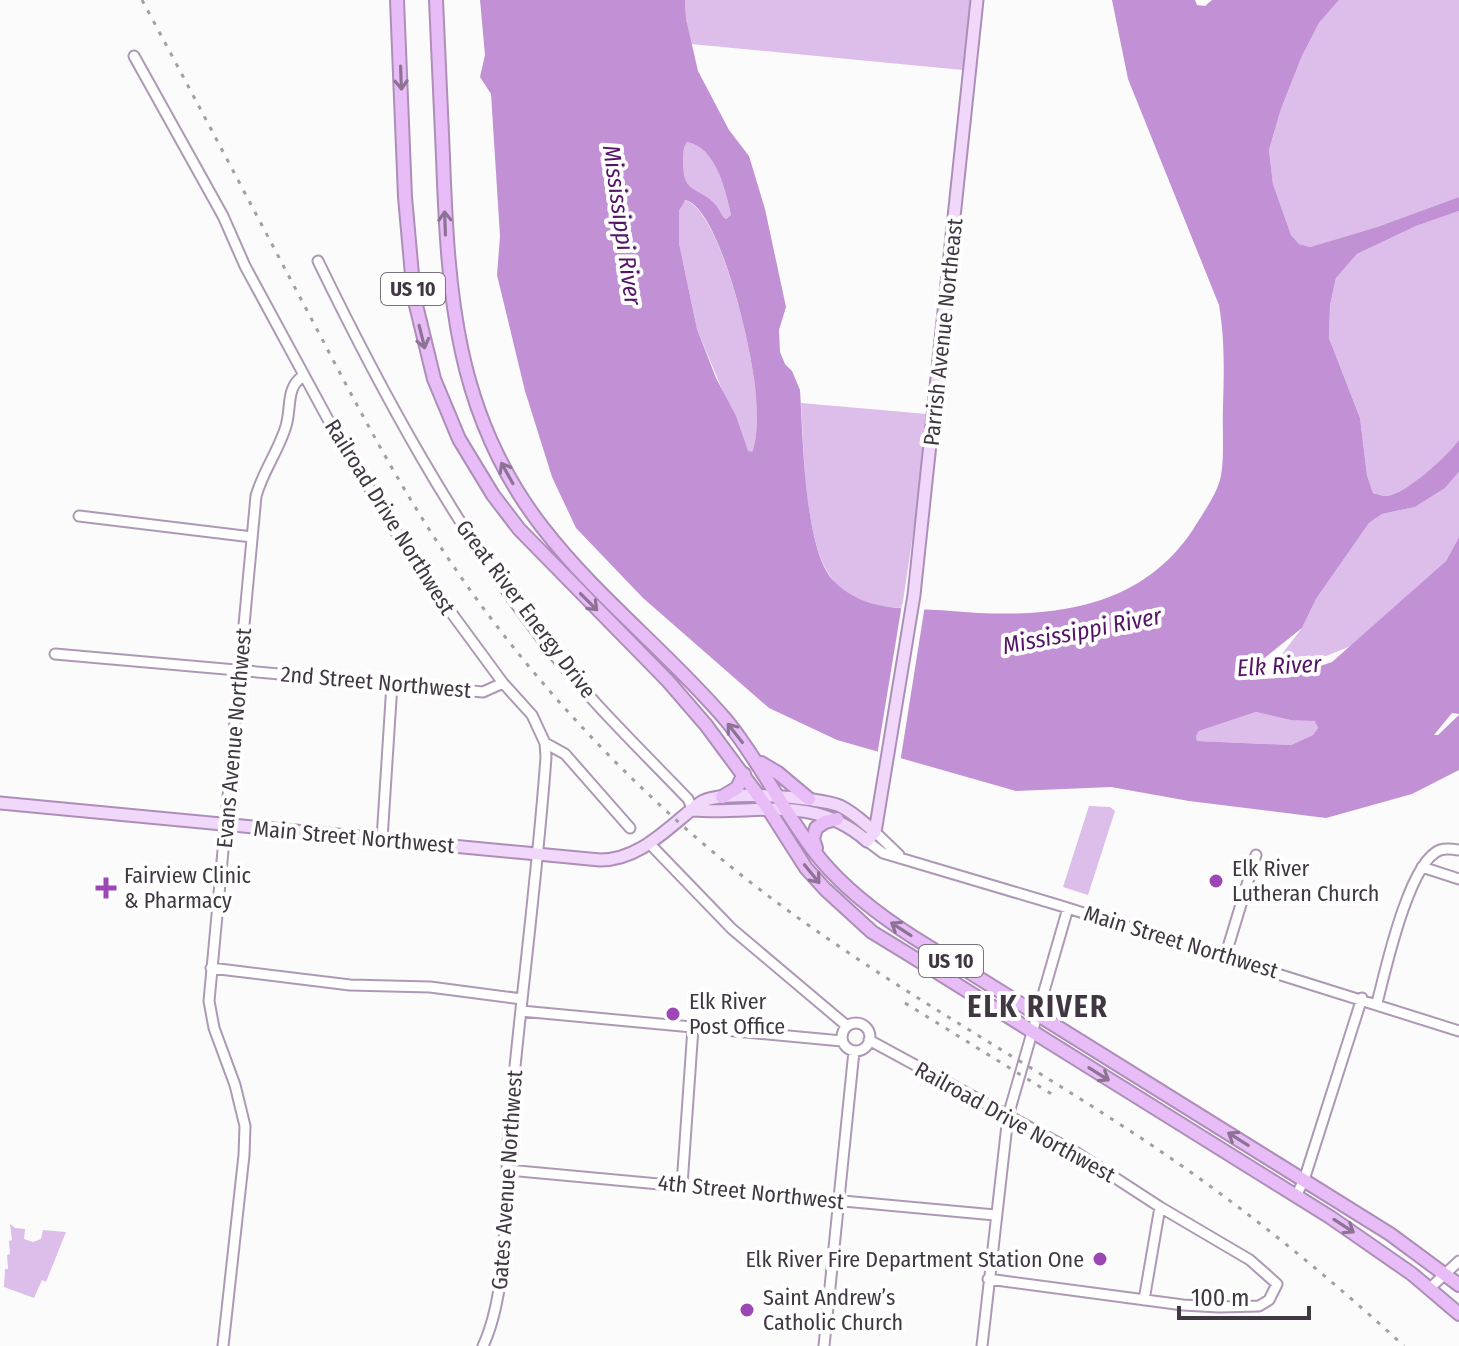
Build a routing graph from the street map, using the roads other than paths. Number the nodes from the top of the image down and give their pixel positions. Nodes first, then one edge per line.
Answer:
1 (397, 0) edge
2 (436, 0) edge
3 (977, 0) edge
4 (134, 56) dead end
5 (318, 261) dead end
6 (304, 375) junction
7 (79, 516) dead end
8 (252, 537) junction
9 (55, 654) dead end
10 (241, 669) junction
11 (503, 683) junction
12 (392, 684) junction
13 (545, 743) junction
14 (757, 760) junction
15 (744, 774) junction
16 (722, 797) junction
17 (759, 797) junction
18 (780, 797) junction
19 (809, 799) junction
20 (0, 803) edge
21 (879, 807) junction
22 (693, 810) junction
23 (769, 810) junction
24 (787, 810) junction
25 (854, 815) junction
26 (837, 819) junction
27 (227, 825) junction
28 (630, 828) dead end
29 (871, 836) junction
30 (382, 839) junction
31 (649, 843) junction
32 (1459, 850) edge
33 (538, 855) junction
34 (1256, 855) dead end
35 (820, 859) junction
36 (1422, 867) junction
37 (1459, 879) edge
38 (1068, 908) junction
39 (1225, 957) junction
40 (211, 968) junction
41 (1362, 998) junction
42 (522, 999) junction
43 (1377, 1003) junction
44 (521, 1011) junction
45 (1038, 1015) junction
46 (847, 1026) junction
47 (693, 1028) junction
48 (1459, 1031) edge
49 (1033, 1033) junction
50 (869, 1040) junction
51 (842, 1041) junction
52 (854, 1051) junction
53 (1008, 1116) junction
54 (507, 1170) junction
55 (1304, 1180) junction
56 (682, 1185) junction
57 (1296, 1196) junction
58 (838, 1201) junction
59 (1160, 1207) junction
60 (995, 1215) junction
61 (1459, 1261) edge
62 (1445, 1274) junction
63 (988, 1279) junction
64 (1459, 1285) edge
65 (1430, 1288) junction
66 (1144, 1300) junction
67 (1459, 1314) edge
68 (223, 1346) edge
69 (483, 1346) edge
70 (824, 1346) edge
71 (982, 1346) edge

1 -> 15 highway, US 10
14 -> 2 highway, US 10
3 - 21 main road, Parrish Avenue Northeast
4 - 6 street, Railroad Drive Northwest
5 - 22 street, Great River Energy Drive
6 - 8 street, Evans Avenue Northwest
6 - 11 street, Railroad Drive Northwest
7 - 8 street
8 - 10 street, Evans Avenue Northwest
9 - 10 street, 2nd Street Northwest
10 - 12 street, 2nd Street Northwest
10 - 27 street, Evans Avenue Northwest
11 - 12 street, 2nd Street Northwest
11 - 13 street, Railroad Drive Northwest
12 - 30 street
13 - 28 street, Railroad Drive Northwest
13 - 33 street
14 - 18 highway, US 10
14 - 19 highway
15 - 16 highway
15 - 17 highway, US 10
16 - 17 main road, Main Street Northwest
16 - 22 main road, Main Street Northwest
17 - 18 main road, Main Street Northwest
17 - 23 highway, US 10
18 - 19 main road, Main Street Northwest
18 - 24 highway, US 10
19 - 25 main road, Main Street Northwest
20 - 27 main road, Main Street Northwest
21 - 25 main road
21 - 29 main road, Parrish Avenue Northeast
22 - 23 main road, Main Street Northwest
22 - 31 main road, Main Street Northwest
23 - 24 main road, Main Street Northwest
23 -> 49 highway, US 10
24 - 26 main road, Main Street Northwest
24 - 35 highway, US 10
25 - 29 main road, Main Street Northwest
26 - 29 main road, Main Street Northwest
26 - 35 highway
27 - 30 main road, Main Street Northwest
27 - 40 street, Evans Avenue Northwest
29 - 38 street, Main Street Northwest
30 - 33 main road, Main Street Northwest
31 - 33 main road, Main Street Northwest
31 - 46 street
32 - 36 street
33 - 42 street
34 - 39 street
45 -> 35 highway, US 10
36 - 37 street
36 - 43 street
38 - 39 street, Main Street Northwest
38 - 45 street
39 - 41 street, Main Street Northwest
40 - 42 street
40 - 68 street, Evans Avenue Northwest
41 - 43 street, Main Street Northwest
41 - 55 street
42 - 44 street, Gates Avenue Northwest
43 - 48 street, Main Street Northwest
44 - 47 street
44 - 54 street, Gates Avenue Northwest
45 - 49 street
55 -> 45 highway, US 10
46 - 50 street
46 - 51 street
47 - 51 street
47 - 56 street
49 - 53 street
49 -> 57 highway, US 10
50 - 52 street
50 - 53 street, Railroad Drive Northwest
51 - 52 street
52 - 58 street
53 - 59 street, Railroad Drive Northwest
53 - 60 street
54 - 56 street, 4th Street Northwest
54 - 69 street, Gates Avenue Northwest
55 - 57 street
55 - 62 highway, US 10
56 - 58 street, 4th Street Northwest
57 -> 65 highway, US 10
58 - 60 street, 4th Street Northwest
58 - 70 street
59 - 66 street
59 - 66 street, Railroad Drive Northwest
60 - 63 street
61 - 62 street
62 - 64 highway, US 10
62 - 65 street
63 - 66 street
63 - 71 street
65 - 67 highway, US 10

